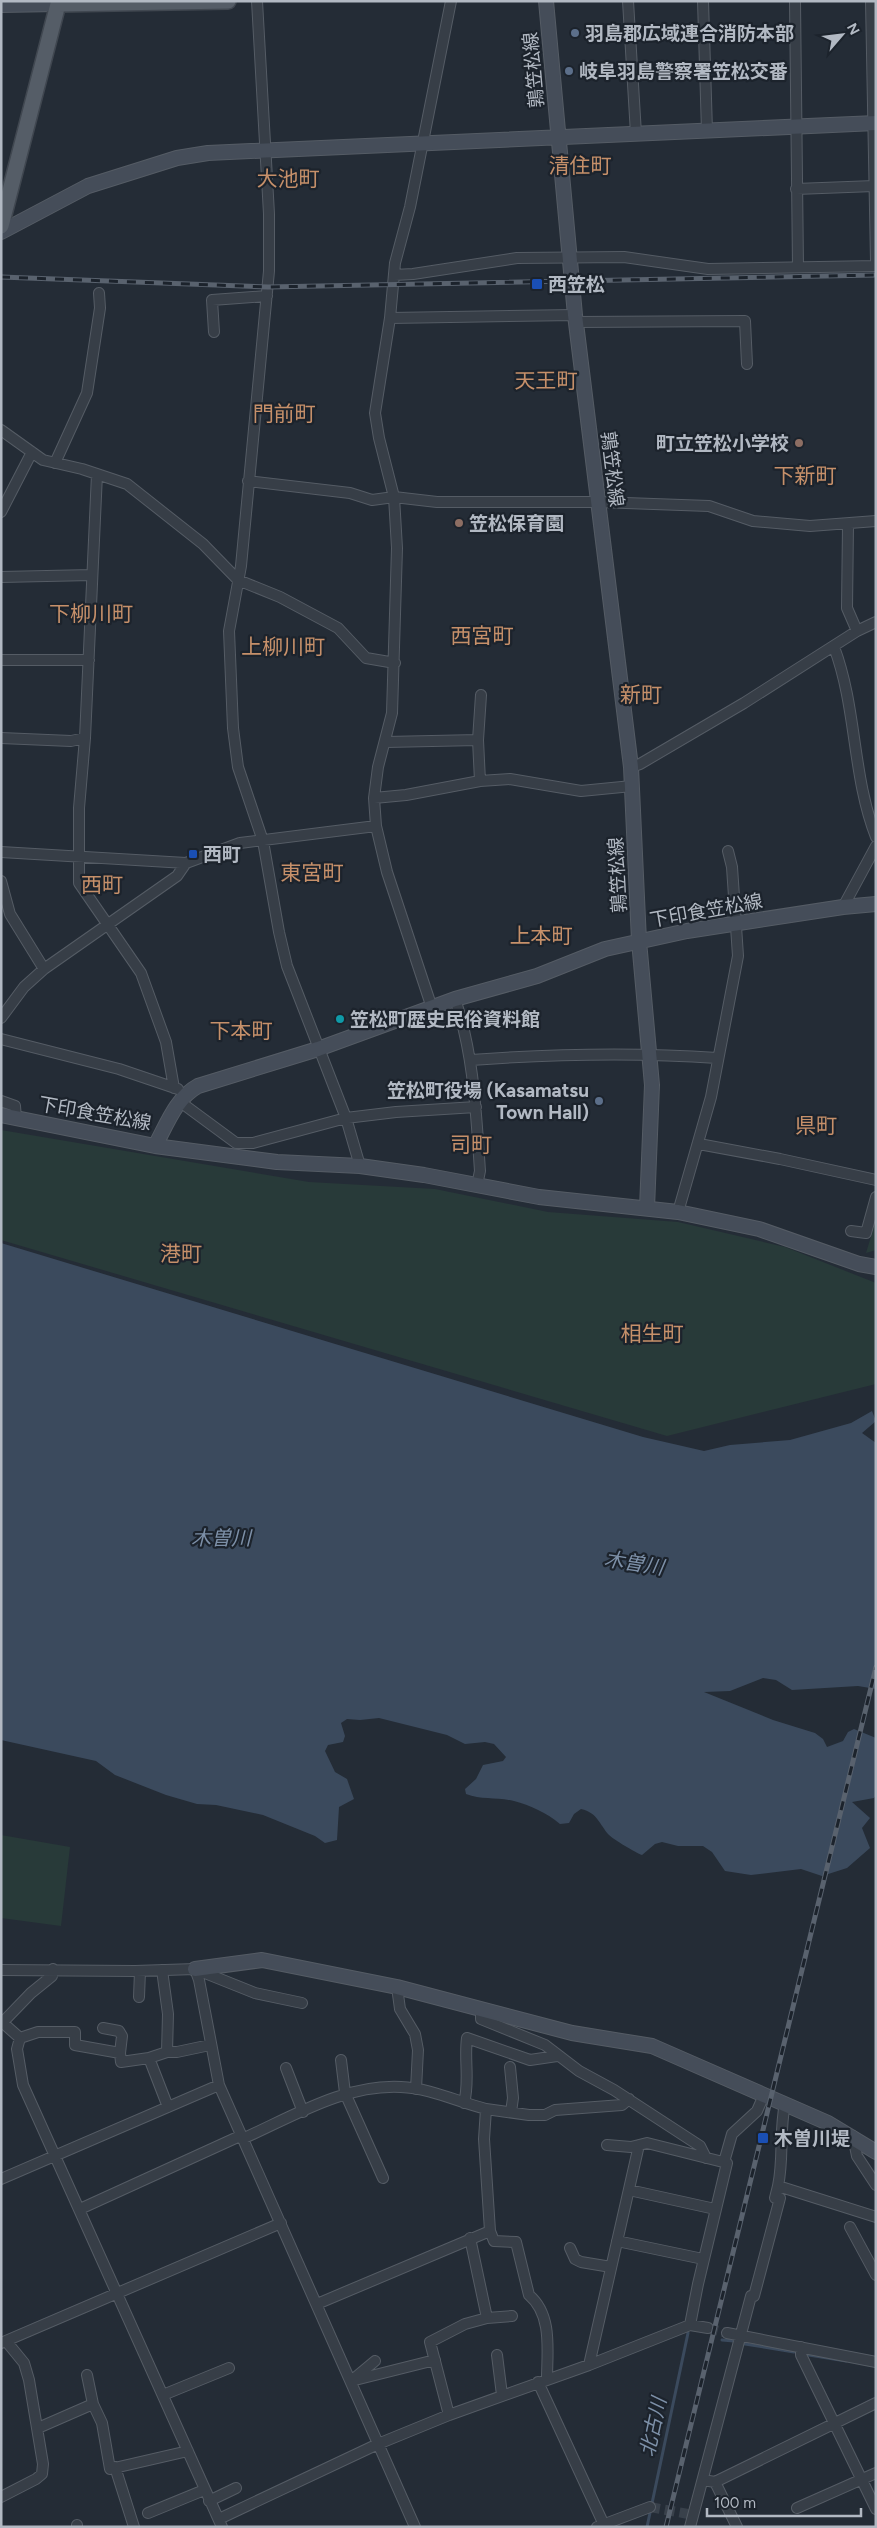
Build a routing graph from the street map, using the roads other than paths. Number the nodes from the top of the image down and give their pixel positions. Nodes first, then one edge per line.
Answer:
1 (228, 1) edge
2 (257, 1) edge
3 (451, 1) edge
4 (546, 1) edge
5 (628, 1) edge
6 (703, 1) edge
7 (795, 1) edge
8 (870, 1) edge
9 (58, 3) edge
10 (1, 5) edge
11 (874, 123) edge
12 (795, 127) junction
13 (707, 131) junction
14 (636, 134) junction
15 (558, 139) junction
16 (422, 145) junction
17 (265, 151) junction
18 (874, 186) junction
19 (796, 189) junction
20 (5, 197) edge
21 (1, 226) edge
22 (1, 232) edge
23 (570, 257) junction
24 (876, 262) edge
25 (876, 266) edge
26 (798, 267) junction
27 (394, 275) junction
28 (99, 293) dead end
29 (267, 296) junction
30 (390, 318) junction
31 (575, 319) junction
32 (214, 332) dead end
33 (747, 364) dead end
34 (1, 430) edge
35 (32, 452) junction
36 (55, 464) junction
37 (97, 474) junction
38 (248, 481) junction
39 (394, 497) junction
40 (598, 502) junction
41 (1, 512) edge
42 (876, 521) edge
43 (848, 525) junction
44 (92, 574) junction
45 (1, 577) edge
46 (238, 580) junction
47 (876, 622) edge
48 (857, 631) junction
49 (834, 647) junction
50 (1, 660) edge
51 (89, 660) junction
52 (395, 662) junction
53 (481, 695) dead end
54 (1, 738) edge
55 (85, 738) junction
56 (478, 740) junction
57 (386, 742) junction
58 (631, 767) junction
59 (480, 781) junction
60 (632, 786) junction
61 (374, 798) junction
62 (376, 826) junction
63 (876, 837) edge
64 (263, 841) junction
65 (876, 846) edge
66 (728, 851) dead end
67 (1, 852) edge
68 (77, 857) junction
69 (186, 863) junction
70 (1, 881) edge
71 (876, 904) edge
72 (843, 907) junction
73 (108, 923) junction
74 (736, 924) junction
75 (639, 941) junction
76 (44, 969) junction
77 (455, 999) junction
78 (432, 1008) junction
79 (1, 1018) edge
80 (1, 1039) edge
81 (318, 1049) junction
82 (651, 1056) junction
83 (717, 1058) junction
84 (470, 1060) junction
85 (180, 1094) junction
86 (1, 1101) edge
87 (476, 1107) junction
88 (1, 1115) edge
89 (16, 1118) junction
90 (346, 1118) junction
91 (699, 1144) junction
92 (155, 1146) junction
93 (360, 1166) junction
94 (876, 1180) edge
95 (477, 1184) junction
96 (876, 1197) edge
97 (647, 1208) junction
98 (678, 1212) junction
99 (850, 1232) dead end
100 (876, 1267) edge
101 (53, 1969) junction
102 (195, 1969) junction
103 (1, 1970) edge
104 (162, 1970) junction
105 (140, 1971) junction
106 (398, 1987) junction
107 (139, 1996) dead end
108 (302, 2003) dead end
109 (481, 2010) junction
110 (2, 2024) edge
111 (104, 2028) dead end
112 (20, 2038) junction
113 (210, 2046) junction
114 (120, 2052) junction
115 (167, 2052) junction
116 (557, 2056) junction
117 (149, 2058) junction
118 (341, 2060) dead end
119 (510, 2067) dead end
120 (286, 2068) dead end
121 (219, 2084) junction
122 (416, 2089) junction
123 (345, 2092) junction
124 (764, 2095) junction
125 (628, 2099) junction
126 (464, 2103) junction
127 (785, 2104) junction
128 (168, 2107) junction
129 (486, 2109) junction
130 (303, 2112) junction
131 (511, 2112) junction
132 (853, 2136) junction
133 (241, 2137) junction
134 (607, 2145) dead end
135 (639, 2145) junction
136 (876, 2152) edge
137 (55, 2156) junction
138 (706, 2158) junction
139 (724, 2162) junction
140 (383, 2178) dead end
141 (1, 2179) edge
142 (876, 2185) edge
143 (778, 2186) junction
144 (628, 2190) junction
145 (80, 2208) junction
146 (715, 2209) junction
147 (876, 2217) edge
148 (281, 2223) junction
149 (850, 2227) dead end
150 (490, 2230) junction
151 (470, 2238) junction
152 (617, 2241) junction
153 (570, 2248) dead end
154 (703, 2260) junction
155 (611, 2267) junction
156 (876, 2275) edge
157 (118, 2293) junction
158 (317, 2304) junction
159 (512, 2316) dead end
160 (487, 2318) junction
161 (690, 2325) junction
162 (708, 2328) tunnel mouth
163 (727, 2332) tunnel mouth
164 (741, 2335) junction
165 (4, 2342) edge
166 (801, 2347) junction
167 (497, 2355) dead end
168 (435, 2360) junction
169 (375, 2361) dead end
170 (875, 2362) edge
171 (589, 2365) junction
172 (229, 2368) dead end
173 (87, 2375) dead end
174 (351, 2381) junction
175 (542, 2381) junction
176 (162, 2395) junction
177 (502, 2396) junction
178 (876, 2403) edge
179 (93, 2404) junction
180 (449, 2415) junction
181 (834, 2423) junction
182 (38, 2428) junction
183 (378, 2444) junction
184 (188, 2451) junction
185 (115, 2467) junction
186 (876, 2473) edge
187 (862, 2479) junction
188 (703, 2480) junction
189 (715, 2482) junction
190 (236, 2488) dead end
191 (204, 2490) junction
192 (1, 2497) edge
193 (209, 2500) junction
194 (650, 2507) tunnel mouth
195 (797, 2508) dead end
196 (876, 2509) edge
197 (148, 2513) dead end
198 (220, 2523) edge
199 (602, 2526) edge
200 (134, 2527) edge
201 (415, 2527) edge
202 (690, 2527) edge
203 (737, 2527) edge

1 - 9 main road
2 - 17 street
3 - 16 street
4 - 15 street, 鶉笠松線
5 - 14 street
6 - 13 street
7 - 12 street
8 - 11 street
9 - 10 street
9 - 20 main road
11 - 12 street
11 - 18 street
12 - 13 street
12 - 19 street
13 - 14 street
14 - 15 street
15 - 16 street
15 - 23 street, 鶉笠松線
16 - 17 street
16 - 27 street
17 - 22 street
17 - 29 street
18 - 19 street
18 - 24 street
19 - 26 street
20 - 21 main road
23 - 26 street
23 - 27 street
23 - 31 street, 鶉笠松線
25 - 26 street
27 - 30 street
28 - 36 street
29 - 32 street
29 - 38 street
30 - 31 street
30 - 39 street
31 - 33 street
31 - 40 street, 鶉笠松線
34 - 35 street
35 - 36 street
35 - 41 street
36 - 37 street
37 - 44 street
37 - 46 street
38 - 39 street
38 - 46 street
39 - 40 street
39 - 52 street
40 - 43 street
40 - 58 street, 鶉笠松線
42 - 43 street
43 - 48 street
44 - 45 street
44 - 51 street
46 - 52 street
46 - 64 street
47 - 48 street
48 - 49 street
49 - 58 street
49 - 63 street
50 - 51 street
51 - 55 street
52 - 57 street
53 - 56 street
54 - 55 street
55 - 68 street
56 - 57 street
56 - 59 street
57 - 61 street
58 - 60 street, 鶉笠松線
59 - 60 street
59 - 61 street
60 - 75 street, 鶉笠松線
61 - 62 street
62 - 64 street
62 - 78 street
64 - 69 street
64 - 81 street
65 - 72 street
66 - 74 street
67 - 68 street
68 - 69 street
68 - 73 street
69 - 73 street
70 - 76 street
71 - 72 street, 下印食笠松線
72 - 74 street, 下印食笠松線
73 - 76 street
73 - 85 street
74 - 75 street, 下印食笠松線
74 - 83 street
75 - 77 street, 下印食笠松線
75 - 82 street, 鶉笠松線
76 - 79 street
77 - 78 street, 下印食笠松線
77 - 84 street
78 - 81 street, 下印食笠松線
80 - 85 street
81 - 85 street, 下印食笠松線
81 - 90 street
82 - 83 street
82 - 84 street
82 - 97 street, 鶉笠松線
83 - 91 street
84 - 87 street
85 - 90 street
85 - 92 street, 下印食笠松線
86 - 89 street
87 - 90 street
87 - 95 street
88 - 89 street, 下印食笠松線
89 - 92 street, 下印食笠松線
90 - 93 street
91 - 94 street
91 - 98 street
92 - 93 street
93 - 95 street
95 - 97 street
96 - 99 street
97 - 98 street
98 - 100 street
101 - 103 street
101 - 105 street
101 - 110 street
102 - 104 street
102 - 106 street
102 - 108 street
102 - 113 street
104 - 105 street
104 - 115 street
105 - 107 street
106 - 109 street
106 - 122 street
109 - 116 street
109 - 124 street
110 - 112 street
111 - 114 street
112 - 114 street
112 - 137 street
113 - 115 street
113 - 121 street
114 - 117 street
115 - 117 street
116 - 125 street
116 - 126 street
117 - 128 street
118 - 123 street
119 - 131 street
120 - 130 street
121 - 128 street
121 - 133 street
122 - 123 street
122 - 126 street
123 - 130 street
123 - 140 street
124 - 127 street
124 - 139 street
125 - 131 street
125 - 138 street
126 - 129 street
127 - 132 street
127 - 143 street
128 - 137 street
129 - 131 street
129 - 150 street
130 - 133 street
132 - 136 street
132 - 142 street
133 - 145 street
133 - 148 street
134 - 135 street
135 - 138 street
135 - 144 street
137 - 141 street
137 - 145 street
138 - 139 street
139 - 146 street
143 - 147 street
143 - 164 street
144 - 146 street
144 - 152 street
145 - 157 street
146 - 154 street
148 - 157 street
148 - 158 street
149 - 156 street
150 - 151 street
150 - 175 street
151 - 158 street
151 - 160 street
152 - 154 street
152 - 155 street
153 - 155 street
154 - 161 street
155 - 171 street
157 - 165 street
157 - 176 street
158 - 174 street
159 - 160 street
160 - 168 street
161 - 162 street
161 - 171 street
163 - 164 street
164 - 166 street
164 - 188 street
165 - 182 street
166 - 170 street
166 - 181 street
167 - 177 street
168 - 174 street
168 - 180 street
169 - 174 street
171 - 175 street
172 - 176 street
173 - 179 street
174 - 183 street
175 - 177 street
175 - 199 street
176 - 184 street
177 - 180 street
178 - 181 street
179 - 182 street
179 - 185 street
180 - 183 street
181 - 187 street
181 - 189 street
182 - 192 street
183 - 198 street
183 - 201 street
184 - 185 street
184 - 191 street
185 - 200 street
186 - 187 street
187 - 195 street
187 - 196 street
188 - 189 street
188 - 202 street
189 - 203 street
190 - 193 street
191 - 193 street
191 - 197 street
193 - 198 street
194 - 199 street

